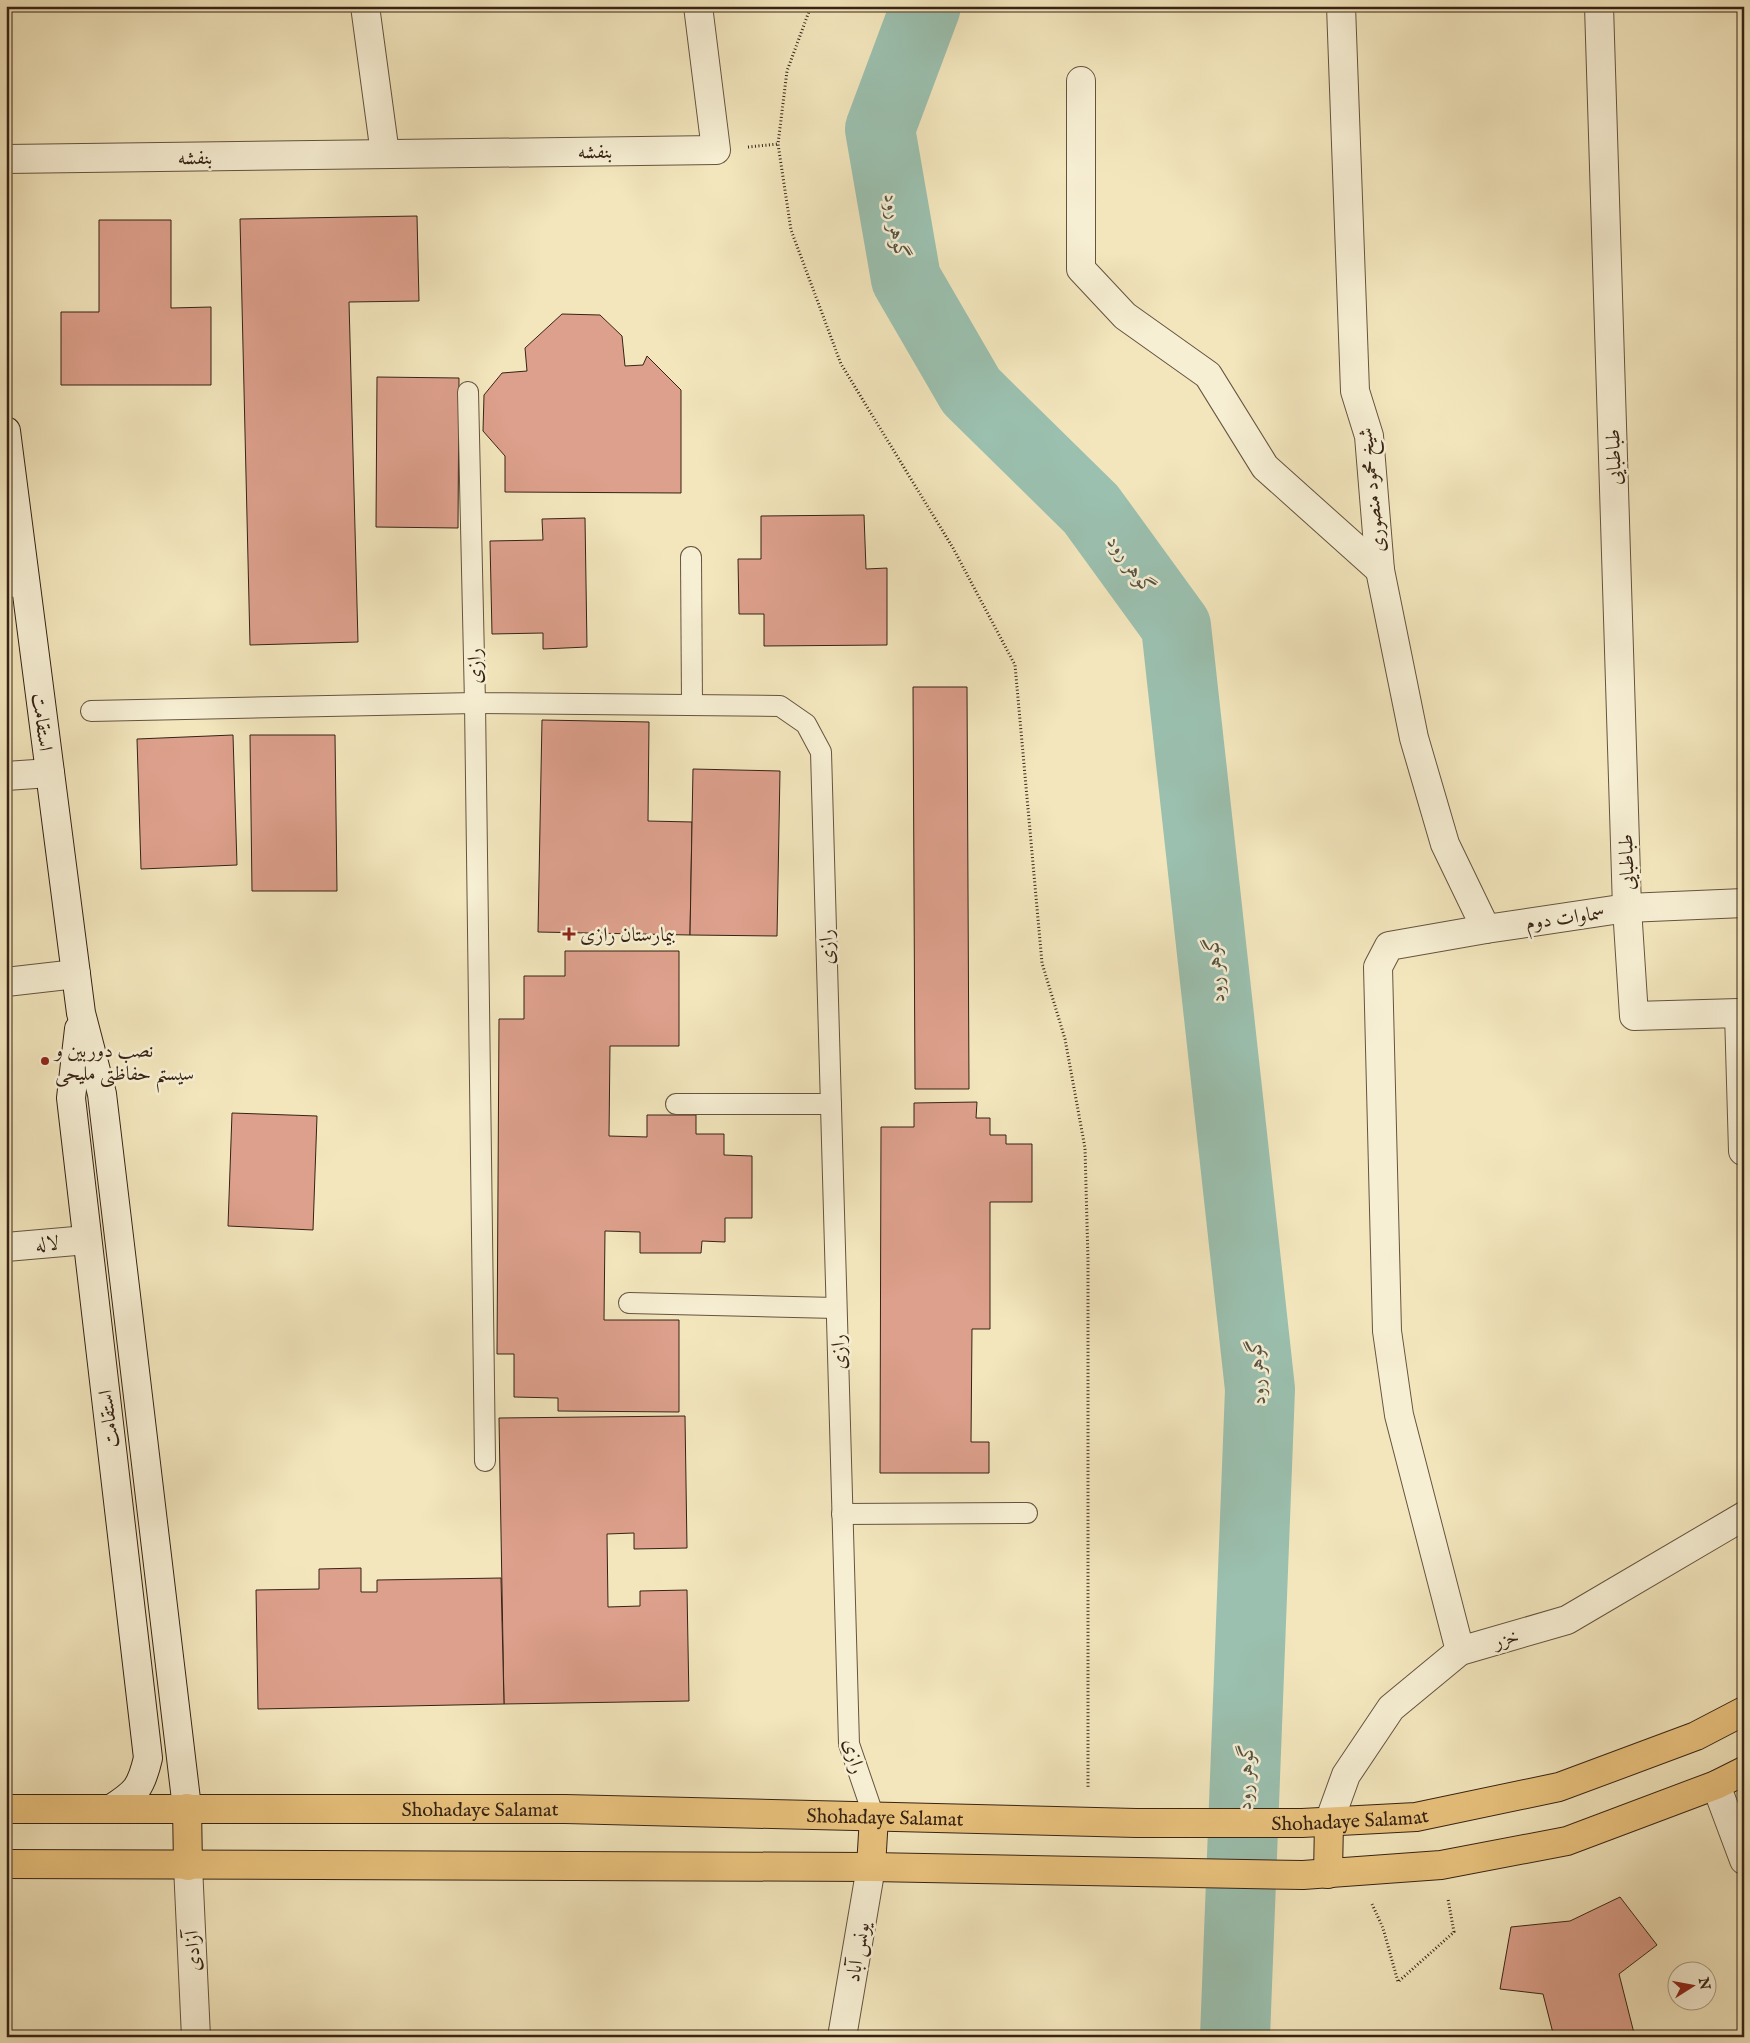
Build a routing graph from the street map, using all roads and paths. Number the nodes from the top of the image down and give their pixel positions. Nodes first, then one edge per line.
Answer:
1 (365, 6) edge
2 (698, 6) edge
3 (811, 6) edge
4 (1341, 6) edge
5 (1599, 6) edge
6 (1081, 81) dead end
7 (385, 154) junction
8 (6, 160) edge
9 (468, 392) dead end
10 (6, 431) edge
11 (691, 556) dead end
12 (1380, 570) junction
13 (16, 583) edge
14 (475, 703) junction
15 (692, 705) junction
16 (91, 711) dead end
17 (50, 773) junction
18 (6, 776) edge
19 (1744, 903) edge
20 (1627, 908) junction
21 (1486, 928) junction
22 (76, 974) junction
23 (6, 982) edge
24 (81, 1013) junction
25 (676, 1104) dead end
26 (831, 1104) junction
27 (1743, 1151) edge
28 (87, 1240) junction
29 (6, 1247) edge
30 (629, 1303) dead end
31 (836, 1308) junction
32 (485, 1460) dead end
33 (1027, 1513) dead end
34 (842, 1514) junction
35 (1744, 1516) edge
36 (1460, 1651) junction
37 (1744, 1711) edge
38 (1744, 1771) edge
39 (1716, 1785) junction
40 (186, 1808) junction
41 (6, 1809) edge
42 (111, 1809) junction
43 (874, 1817) junction
44 (1088, 1821) junction
45 (1329, 1822) junction
46 (1744, 1860) edge
47 (6, 1864) edge
48 (1441, 1864) junction
49 (188, 1866) junction
50 (871, 1867) junction
51 (1358, 1871) junction
52 (1316, 1874) junction
53 (196, 2037) edge
54 (842, 2037) edge

1 - 7 street
2 - 7 street, بنفشه
3 - 44 path
4 - 12 street, شیخ محمود منصوری
5 - 20 street, طباطبایی
6 - 12 street
7 - 8 street, بنفشه
9 - 14 lane, رازی
10 - 13 street, استقامت
11 - 15 lane
12 - 21 street, شیخ محمود منصوری
13 - 17 street, استقامت
14 - 15 lane, رازی
14 - 16 lane
14 - 32 lane
15 - 26 lane, رازی
17 - 18 street
17 - 22 street, استقامت
19 - 20 street, سماوات دوم
20 - 21 street, سماوات دوم
20 - 27 street, طباطبایی
21 - 36 street, سماوات دوم
22 - 23 street
22 - 24 street, استقامت
24 - 28 street, استقامت
24 - 40 street, استقامت
25 - 26 lane
26 - 31 lane, رازی
28 - 29 street, لاله
28 - 42 street, استقامت
30 - 31 lane
31 - 34 lane, رازی
33 - 34 lane
34 - 43 lane, رازی
35 - 36 street, خزر
36 - 45 street, خزر
37 - 45 main road, Shohadaye Salamat
38 - 39 main road
39 - 46 street
39 - 48 main road
40 - 42 main road, Shohadaye Salamat
40 - 43 main road, Shohadaye Salamat
40 - 49 main road
41 - 42 main road, Shohadaye Salamat
43 - 44 main road, Shohadaye Salamat
43 - 50 main road
44 - 45 main road, Shohadaye Salamat
45 - 52 main road
47 - 49 main road
48 - 51 main road
48 - 51 path
49 - 50 main road
49 - 53 street, آزادی
50 - 52 main road
50 - 54 street, یونس آباد
51 - 52 main road

